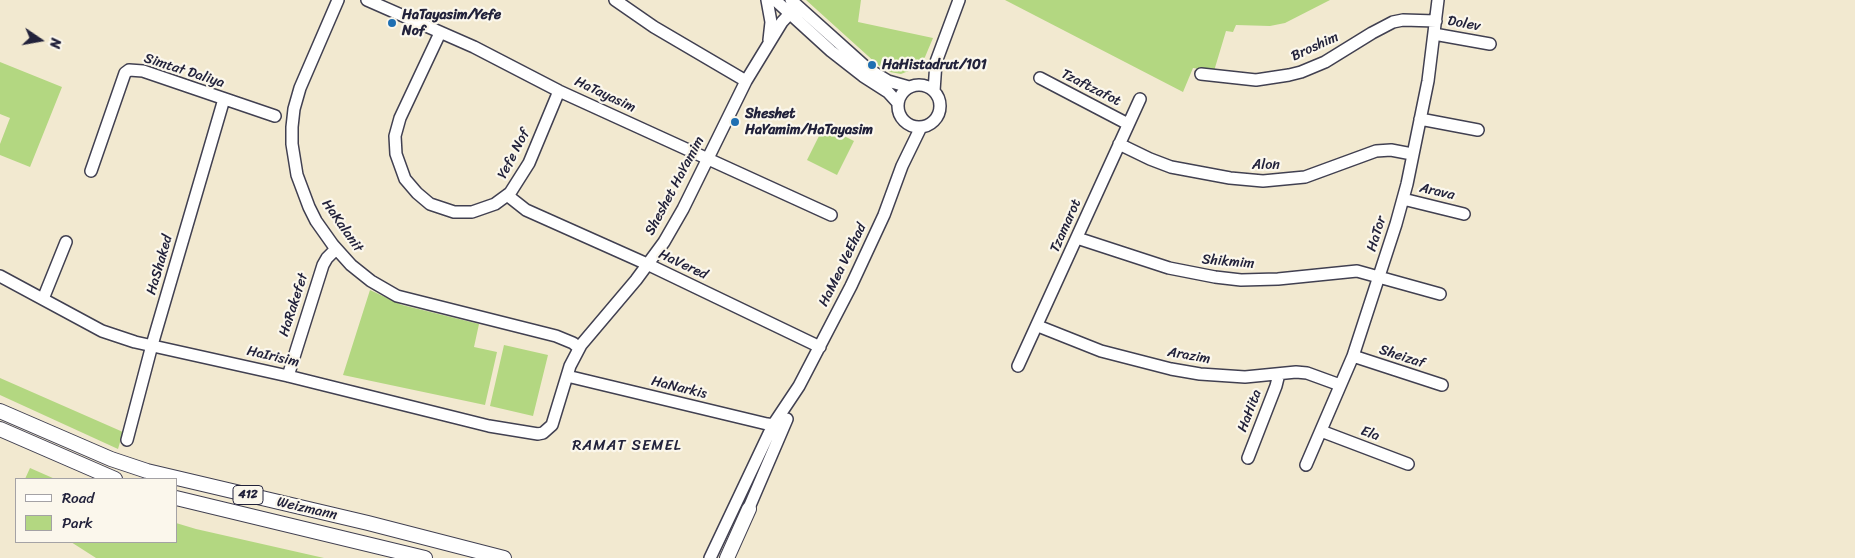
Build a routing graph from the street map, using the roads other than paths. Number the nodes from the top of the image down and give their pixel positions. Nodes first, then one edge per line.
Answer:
1 (338, 0) edge
2 (367, 0) edge
3 (615, 0) edge
4 (767, 0) edge
5 (775, 0) edge
6 (959, 0) edge
7 (1438, 0) edge
8 (792, 6) edge
9 (1436, 21) junction
10 (440, 33) junction
11 (1434, 34) junction
12 (768, 44) junction
13 (1490, 44) dead end
14 (939, 53) junction
15 (1201, 74) dead end
16 (1040, 78) dead end
17 (746, 80) junction
18 (913, 86) junction
19 (559, 91) junction
20 (934, 91) junction
21 (224, 99) junction
22 (1140, 99) dead end
23 (898, 103) junction
24 (275, 116) dead end
25 (1420, 119) junction
26 (906, 122) junction
27 (1128, 124) junction
28 (920, 127) junction
29 (1478, 130) dead end
30 (1119, 144) junction
31 (908, 154) junction
32 (1412, 154) junction
33 (708, 158) junction
34 (91, 172) dead end
35 (508, 195) junction
36 (1403, 200) junction
37 (1464, 214) dead end
38 (832, 215) dead end
39 (1077, 238) junction
40 (66, 242) dead end
41 (336, 249) junction
42 (647, 264) junction
43 (0, 276) edge
44 (1380, 276) junction
45 (1440, 294) dead end
46 (43, 299) junction
47 (1038, 326) junction
48 (152, 345) junction
49 (820, 347) junction
50 (579, 348) junction
51 (1353, 356) junction
52 (1018, 366) dead end
53 (1279, 374) junction
54 (288, 376) junction
55 (567, 376) junction
56 (1340, 385) junction
57 (1442, 385) dead end
58 (0, 410) edge
59 (779, 426) junction
60 (549, 428) joint
61 (0, 429) edge
62 (1321, 431) junction
63 (127, 440) dead end
64 (1248, 458) dead end
65 (1408, 464) dead end
66 (1306, 465) dead end
67 (113, 478) edge
68 (177, 478) edge
69 (178, 478) edge
70 (178, 498) edge
71 (749, 509) joint
72 (425, 558) edge
73 (504, 558) edge
74 (710, 558) edge
75 (726, 558) edge

1 - 41 street, HaKalanit
2 - 10 street, HaTayasim
3 - 17 street
4 - 12 street
5 - 8 street
6 - 14 street
7 - 9 street, HaTor
8 - 12 street, Sheshet HaYamim
8 - 18 street
8 - 23 street
9 - 11 street, HaTor
9 - 15 street, Broshim
10 - 19 street, HaTayasim
10 - 35 street, Yefe Nof
11 - 13 street, Dolev
11 - 25 street, HaTor
12 - 17 street, Sheshet HaYamim
14 - 18 street
14 - 20 street
16 - 27 street, Tzaftzafot
17 - 33 street, Sheshet HaYamim
18 - 20 street
18 - 23 street
19 - 33 street, HaTayasim
19 - 35 street, Yefe Nof
20 - 28 street
21 - 24 street, Simtat Daliya
21 - 34 street, Simtat Daliya
21 - 48 street, HaShaked
22 - 27 street, Tzamarot
23 - 26 street
25 - 29 street
25 - 32 street, HaTor
26 - 28 street
26 - 31 street, HaMea VeEhad
27 - 30 street, Tzamarot
28 - 31 street, HaMea VeEhad
30 - 32 street, Alon
30 - 39 street, Tzamarot
31 - 49 street, HaMea VeEhad
32 - 36 street, HaTor
33 - 38 street, HaTayasim
33 - 42 street, Sheshet HaYamim
35 - 42 street, HaVered
36 - 37 street, Arava
36 - 44 street, HaTor
39 - 44 street, Shikmim
39 - 47 street, Tzamarot
40 - 46 street
41 - 50 street, HaKalanit
41 - 54 street, HaRakefet
42 - 49 street, HaVered
42 - 50 street, Sheshet HaYamim
43 - 46 street, HaIrisim
44 - 45 street, Shikmim
44 - 51 street, HaTor
46 - 48 street, HaIrisim
47 - 52 street, Tzamarot
47 - 53 street, Arazim
48 - 54 street, HaIrisim
48 - 63 street, HaShaked
49 - 59 street, HaMea VeEhad
50 - 55 street, Sheshet HaYamim
51 - 56 street, HaTor
51 - 57 street, Sheizaf
53 - 56 street, Arazim
53 - 64 street, HaHita
54 - 60 street, HaIrisim
55 - 59 street, HaNarkis
55 - 60 street, Sheshet HaYamim
56 - 62 street, HaTor
58 - 68 main road, Weizmann / 412
59 - 71 street, HaMea VeEhad
59 - 74 street, HaMea VeEhad
61 - 67 main road
62 - 65 street, Ela
62 - 66 street, HaTor
69 - 73 main road, Weizmann / 412
70 - 72 main road, Weizmann / 412
71 - 75 main road

